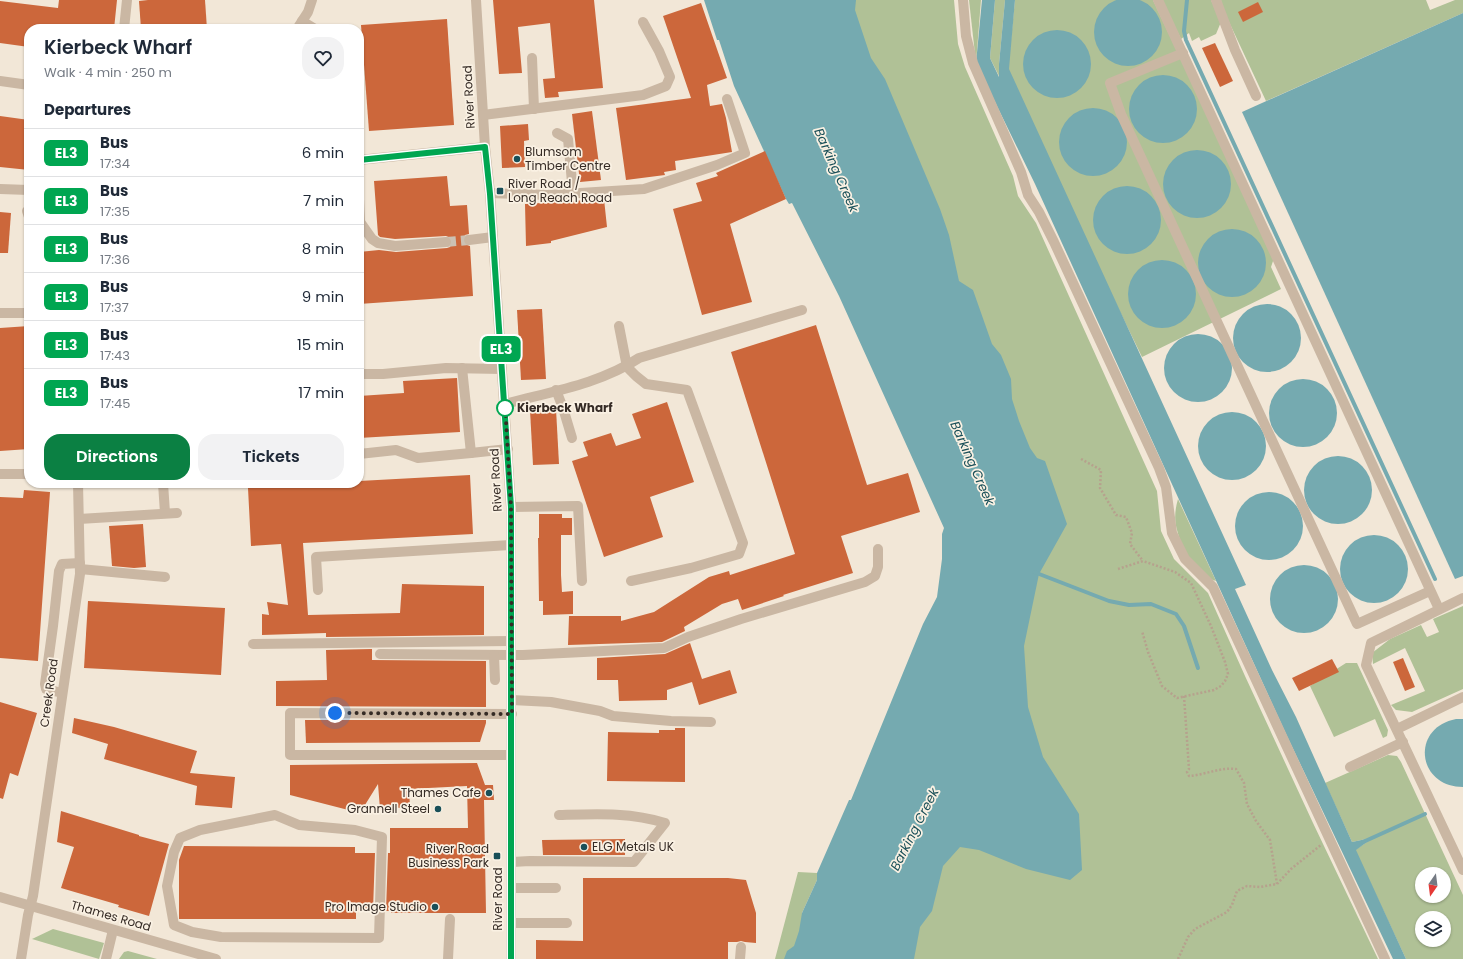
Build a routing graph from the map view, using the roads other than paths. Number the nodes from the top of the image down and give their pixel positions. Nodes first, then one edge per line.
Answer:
1 (127, 0) edge
2 (312, 0) edge
3 (476, 0) edge
4 (963, 0) edge
5 (1158, 0) edge
6 (1216, 0) edge
7 (643, 22) dead end
8 (125, 24) edge
9 (300, 24) edge
10 (1183, 53) junction
11 (532, 58) dead end
12 (0, 82) edge
13 (24, 84) edge
14 (1256, 96) dead end
15 (726, 99) dead end
16 (534, 109) junction
17 (483, 115) junction
18 (557, 133) dead end
19 (485, 147) junction
20 (364, 159) edge
21 (0, 189) edge
22 (24, 190) edge
23 (573, 193) junction
24 (490, 194) junction
25 (364, 228) edge
26 (493, 237) junction
27 (469, 240) tunnel mouth
28 (446, 242) tunnel mouth
29 (802, 310) dead end
30 (24, 313) edge
31 (0, 314) edge
32 (618, 326) dead end
33 (627, 367) junction
34 (462, 368) junction
35 (502, 369) junction
36 (364, 374) edge
37 (556, 390) junction
38 (505, 404) junction
39 (572, 438) dead end
40 (508, 450) junction
41 (364, 453) edge
42 (470, 453) junction
43 (0, 474) edge
44 (24, 474) edge
45 (78, 488) edge
46 (162, 488) edge
47 (511, 507) junction
48 (165, 513) junction
49 (177, 513) dead end
50 (79, 519) junction
51 (511, 545) junction
52 (878, 549) dead end
53 (80, 566) junction
54 (165, 577) dead end
55 (582, 581) dead end
56 (632, 581) dead end
57 (318, 590) dead end
58 (1430, 591) junction
59 (1463, 598) edge
60 (1438, 610) junction
61 (511, 641) junction
62 (253, 644) dead end
63 (380, 654) dead end
64 (494, 655) junction
65 (511, 655) junction
66 (495, 680) dead end
67 (62, 693) junction
68 (1463, 698) edge
69 (512, 700) junction
70 (512, 714) junction
71 (711, 722) dead end
72 (1397, 729) junction
73 (1403, 742) junction
74 (511, 756) junction
75 (1350, 766) dead end
76 (559, 814) dead end
77 (512, 862) junction
78 (1463, 870) edge
79 (511, 888) junction
80 (556, 888) dead end
81 (0, 897) edge
82 (30, 906) junction
83 (450, 919) dead end
84 (511, 923) junction
85 (567, 923) dead end
86 (114, 930) junction
87 (379, 938) joint
88 (741, 946) dead end
89 (21, 959) edge
90 (106, 959) edge
91 (216, 959) edge
92 (448, 959) edge
93 (511, 959) edge
94 (740, 959) edge
95 (1385, 959) edge

1 - 8 street
2 - 9 street
3 - 17 street, River Road
4 - 95 street
5 - 10 street
6 - 14 street
7 - 16 street
10 - 58 street
10 - 58 street
11 - 16 street
12 - 13 street
15 - 23 street
16 - 17 street
17 - 19 street, River Road
18 - 23 street
19 - 20 street
19 - 24 street, River Road
21 - 22 street
23 - 24 street
24 - 26 street, River Road
25 - 28 street
26 - 27 street
26 - 35 street, River Road
29 - 33 street
30 - 31 street
32 - 33 street
33 - 37 street
33 - 56 street
34 - 35 street
34 - 36 street
34 - 42 street
35 - 38 street, River Road
37 - 38 street
37 - 39 street
38 - 40 street, River Road
40 - 42 street
40 - 47 street, River Road
41 - 42 street
43 - 44 street
45 - 50 street, Creek Road
46 - 48 street
47 - 51 street, River Road
47 - 55 street
48 - 49 street
48 - 50 street
50 - 53 street, Creek Road
51 - 57 street
51 - 61 street, River Road
52 - 65 street
53 - 54 street
53 - 67 street, Creek Road
53 - 67 street
58 - 60 street
59 - 60 street
60 - 72 street
61 - 62 street
61 - 65 street, River Road
63 - 64 street
64 - 65 street
64 - 66 street
65 - 69 street, River Road
67 - 82 street, Creek Road
68 - 72 street
69 - 70 street, River Road
69 - 71 street
70 - 74 street, River Road
70 - 74 street
72 - 73 street
73 - 75 street
73 - 78 street
74 - 77 street, River Road
76 - 77 street
77 - 79 street, River Road
79 - 80 street
79 - 84 street, River Road
81 - 82 street, Thames Road
82 - 86 street, Thames Road
82 - 89 street, Creek Road
83 - 92 street
84 - 85 street
84 - 93 street, River Road
86 - 90 street
86 - 91 street, Thames Road
87 - 87 street
88 - 94 street

